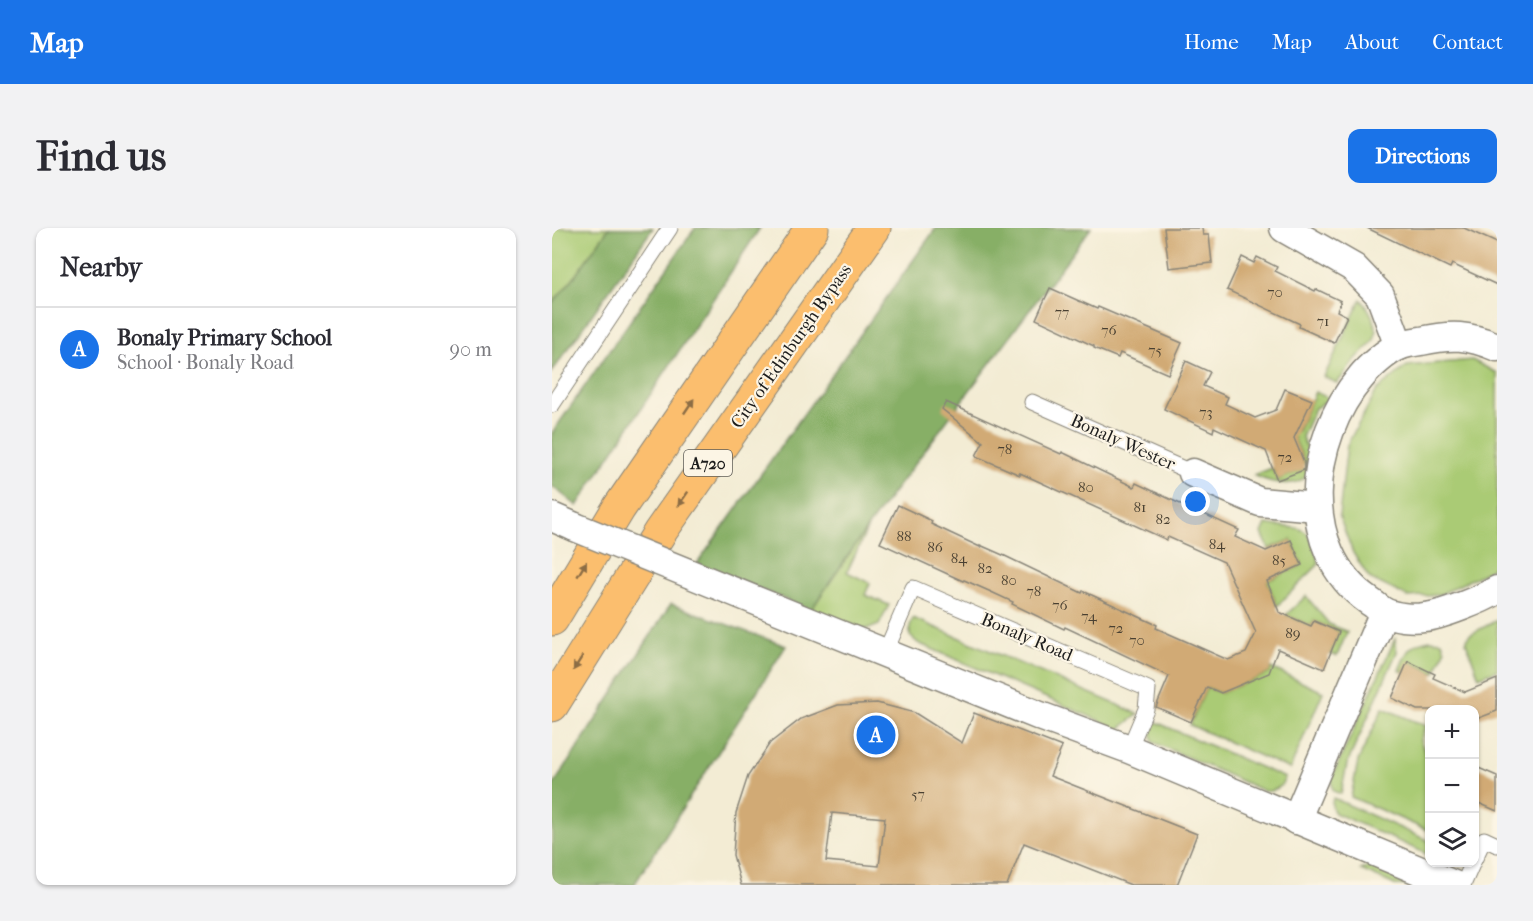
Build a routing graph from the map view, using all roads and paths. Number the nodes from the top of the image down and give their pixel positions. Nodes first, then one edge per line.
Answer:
1 (670, 228) edge
2 (812, 228) edge
3 (874, 228) edge
4 (1284, 228) edge
5 (1399, 346) junction
6 (1497, 347) edge
7 (1032, 402) dead end
8 (552, 405) edge
9 (1193, 473) joint
10 (1317, 507) junction
11 (563, 522) edge
12 (1497, 590) edge
13 (1384, 612) junction
14 (552, 619) edge
15 (885, 653) junction
16 (552, 705) edge
17 (1129, 749) junction
18 (1296, 820) junction
19 (1497, 845) edge
20 (1479, 850) edge
21 (1471, 867) edge
22 (1454, 885) edge
23 (1463, 885) edge

1 - 8 lane
14 -> 2 highway, A720
3 -> 16 highway, City of Edinburgh Bypass / A720
4 - 5 street
5 - 6 street
5 - 10 street
7 - 9 lane, Bonaly Wester
9 - 10 street, Bonaly Wester
10 - 13 street
11 - 15 street, bridge
12 - 13 street
13 - 18 street
15 - 17 street
15 - 17 lane, Bonaly Road
17 - 18 street
18 - 22 street
19 - 20 lane
21 - 23 lane

